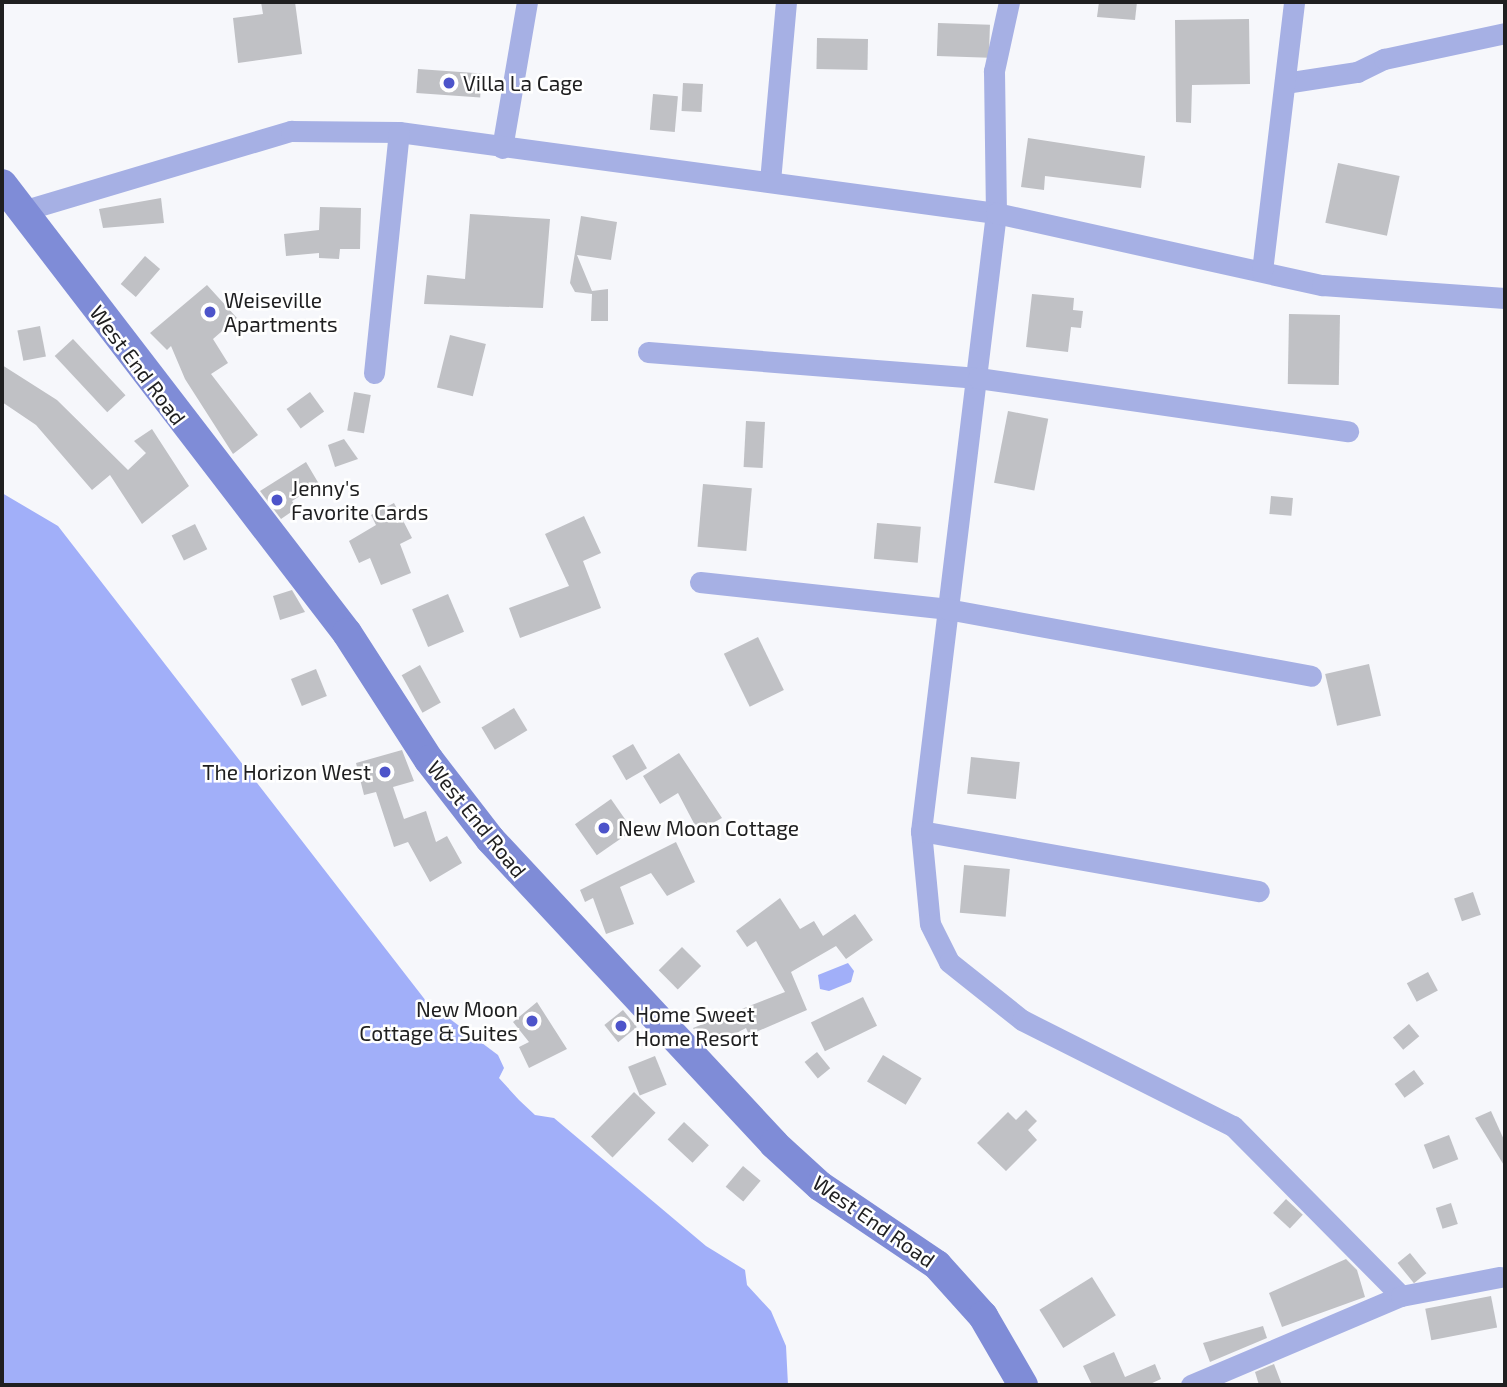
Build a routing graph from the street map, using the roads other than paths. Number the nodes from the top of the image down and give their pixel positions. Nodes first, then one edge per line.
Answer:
1 (527, 2) edge
2 (786, 2) edge
3 (1009, 2) edge
4 (1294, 2) edge
5 (1505, 33) edge
6 (1285, 83) junction
7 (399, 132) junction
8 (502, 148) junction
9 (770, 181) junction
10 (2, 184) edge
11 (22, 211) junction
12 (996, 213) junction
13 (1262, 271) junction
14 (1505, 298) edge
15 (648, 352) dead end
16 (374, 373) dead end
17 (978, 378) junction
18 (1348, 431) dead end
19 (701, 582) dead end
20 (947, 609) junction
21 (1311, 676) dead end
22 (921, 831) junction
23 (1259, 891) dead end
24 (1500, 1277) dead end
25 (1401, 1296) junction
26 (1023, 1385) edge
27 (1191, 1385) edge

1 - 8 street
2 - 9 street
3 - 12 street
4 - 6 street
5 - 6 street
6 - 13 street
7 - 8 street
7 - 11 street
7 - 16 street
8 - 9 street
9 - 12 street
10 - 11 main road, West End Road
11 - 26 main road, West End Road
12 - 13 street
12 - 17 street
13 - 14 street
15 - 17 street
17 - 18 street
17 - 20 street
19 - 20 street
20 - 21 street
20 - 22 street
22 - 23 street
22 - 25 street
24 - 25 street
25 - 27 street

